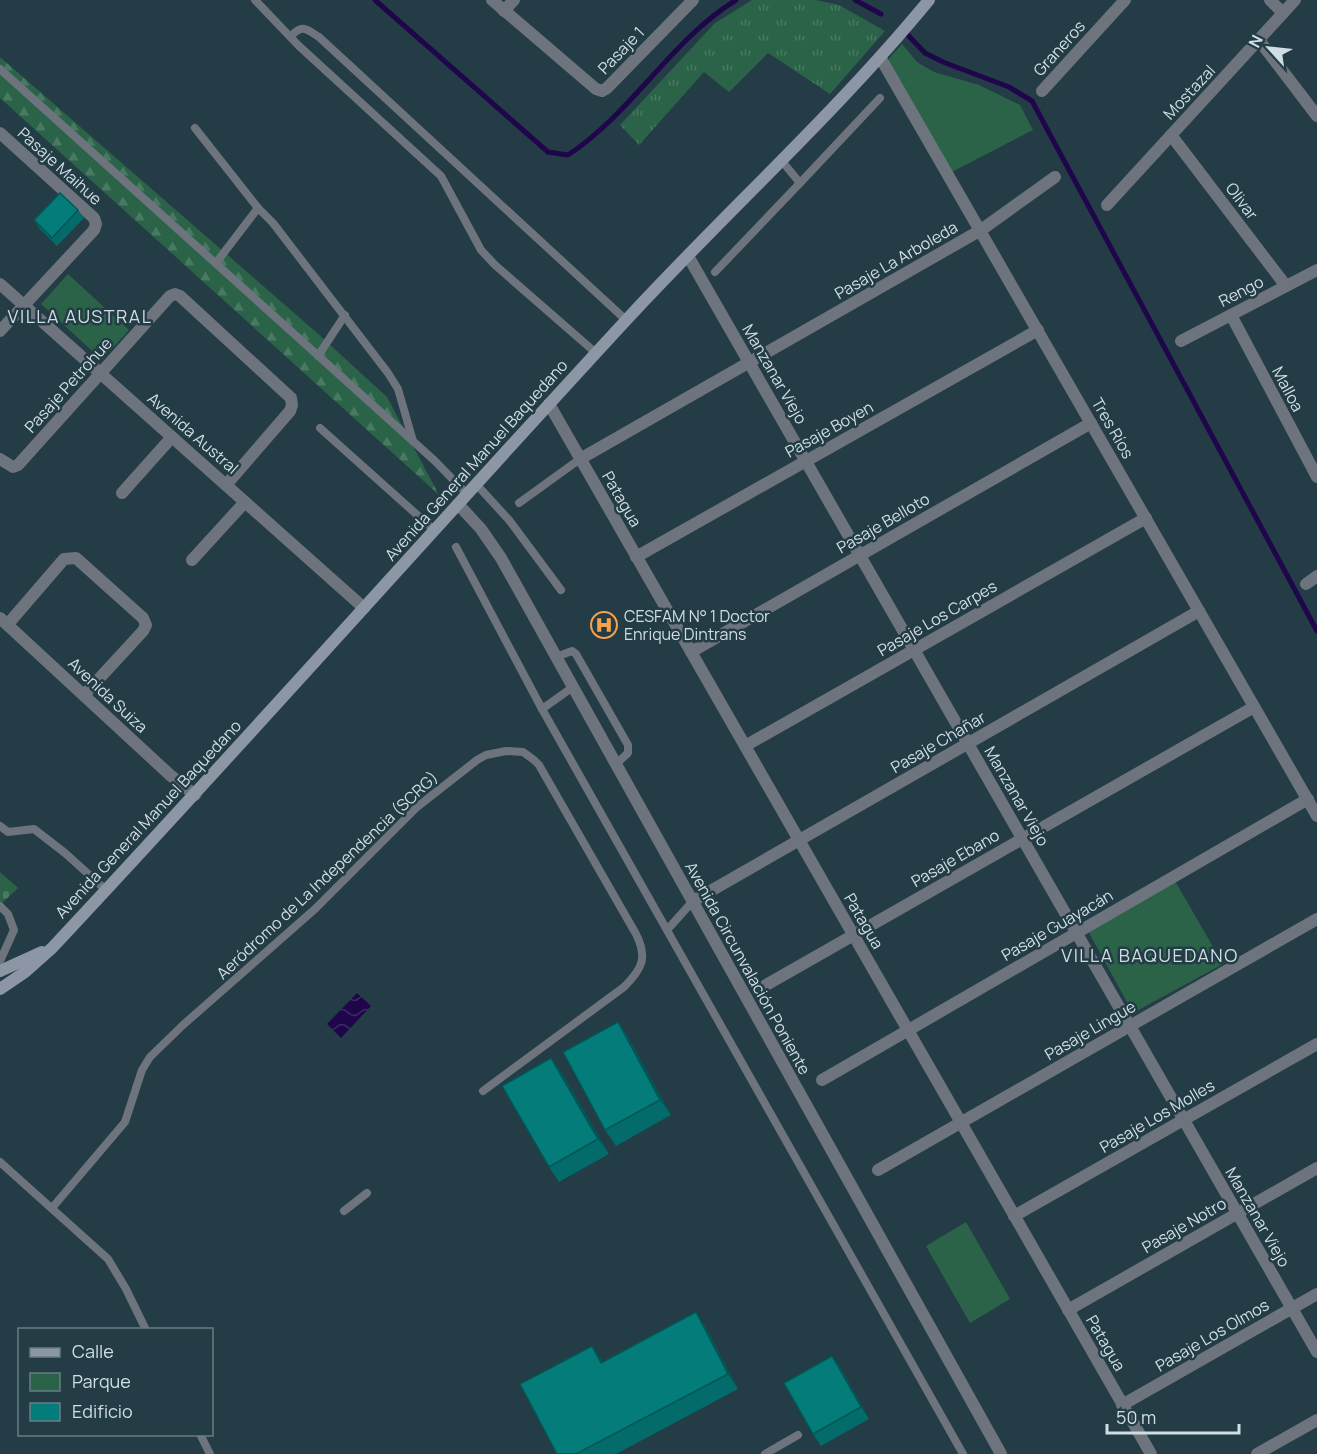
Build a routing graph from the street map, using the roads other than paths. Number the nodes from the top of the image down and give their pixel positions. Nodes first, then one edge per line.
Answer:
1 (255, 0) edge
2 (492, 0) edge
3 (514, 0) edge
4 (693, 0) edge
5 (929, 0) edge
6 (1125, 0) edge
7 (1270, 0) edge
8 (1295, 0) edge
9 (504, 11) junction
10 (1284, 13) junction
11 (291, 36) junction
12 (1259, 40) junction
13 (880, 57) junction
14 (0, 69) edge
15 (1042, 91) dead end
16 (880, 98) dead end
17 (1317, 116) edge
18 (195, 128) dead end
19 (0, 133) edge
20 (1171, 135) junction
21 (781, 160) junction
22 (1055, 177) dead end
23 (800, 183) junction
24 (1107, 205) dead end
25 (258, 208) junction
26 (981, 230) junction
27 (688, 256) junction
28 (216, 263) junction
29 (1317, 270) edge
30 (715, 272) dead end
31 (0, 284) edge
32 (1286, 286) junction
33 (24, 306) junction
34 (345, 315) junction
35 (1231, 315) junction
36 (626, 321) junction
37 (1038, 330) junction
38 (0, 331) edge
39 (1181, 340) dead end
40 (596, 353) junction
41 (318, 356) junction
42 (750, 364) junction
43 (100, 373) junction
44 (549, 404) junction
45 (1091, 423) junction
46 (320, 428) dead end
47 (172, 437) junction
48 (412, 441) junction
49 (0, 459) edge
50 (580, 459) junction
51 (805, 461) junction
52 (1317, 477) edge
53 (476, 484) junction
54 (226, 485) junction
55 (122, 493) dead end
56 (467, 494) junction
57 (245, 502) junction
58 (458, 504) junction
59 (519, 504) dead end
60 (1146, 518) junction
61 (434, 530) junction
62 (456, 547) dead end
63 (860, 556) junction
64 (636, 557) junction
65 (192, 560) dead end
66 (1317, 576) edge
67 (1306, 584) dead end
68 (561, 590) dead end
69 (364, 608) junction
70 (1199, 611) junction
71 (4, 621) edge
72 (914, 650) junction
73 (691, 652) junction
74 (556, 657) junction
75 (573, 687) junction
76 (84, 695) junction
77 (1254, 706) junction
78 (542, 709) junction
79 (968, 744) junction
80 (745, 746) junction
81 (616, 764) junction
82 (195, 795) junction
83 (1308, 800) junction
84 (1317, 816) edge
85 (0, 826) edge
86 (1022, 839) junction
87 (799, 841) junction
88 (106, 890) junction
89 (693, 902) junction
90 (0, 906) edge
91 (1317, 919) edge
92 (667, 930) junction
93 (1076, 933) junction
94 (853, 935) junction
95 (51, 948) junction
96 (0, 961) edge
97 (0, 971) edge
98 (766, 985) dead end
99 (0, 989) edge
100 (1130, 1026) junction
101 (908, 1031) junction
102 (1317, 1044) edge
103 (822, 1080) dead end
104 (483, 1091) dead end
105 (1184, 1120) junction
106 (961, 1123) junction
107 (0, 1162) edge
108 (1317, 1168) edge
109 (878, 1170) dead end
110 (367, 1193) dead end
111 (52, 1208) junction
112 (344, 1211) dead end
113 (1237, 1214) junction
114 (1014, 1216) junction
115 (1317, 1294) edge
116 (1292, 1308) junction
117 (1068, 1310) junction
118 (146, 1328) edge
119 (1317, 1352) edge
120 (1122, 1405) junction
121 (1317, 1419) edge
122 (798, 1435) dead end
123 (201, 1436) edge
124 (210, 1454) edge
125 (765, 1454) edge
126 (963, 1454) edge
127 (1001, 1454) edge
128 (1150, 1454) edge
129 (1257, 1454) edge

1 - 11 lane
2 - 9 street
3 - 9 street
4 - 9 street, Pasaje 1
5 - 13 main road, Avenida General Manuel Baquedano
6 - 15 street, Graneros
7 - 10 street
8 - 10 street, Mostazal
10 - 12 street, Mostazal
11 - 36 lane
11 - 40 lane
12 - 17 street
12 - 20 street, Mostazal
13 - 21 main road, Avenida General Manuel Baquedano
13 - 26 street, Tres Ríos
14 - 28 lane
16 - 23 lane
18 - 25 lane
19 - 33 street, Pasaje Maihue
20 - 24 street, Mostazal
20 - 32 street, Olivar
21 - 23 lane
21 - 27 main road, Avenida General Manuel Baquedano
22 - 26 street, Pasaje La Arboleda
23 - 30 lane
25 - 28 lane
25 - 34 lane
26 - 37 street, Tres Ríos
26 - 42 street, Pasaje La Arboleda
27 - 36 main road, Avenida General Manuel Baquedano
27 - 42 street, Manzanar Viejo
28 - 41 lane
29 - 32 street, Rengo
31 - 33 street, Avenida Austral
32 - 35 street, Rengo
33 - 38 street, Pasaje Maihue
33 - 43 street, Avenida Austral
34 - 41 lane
34 - 48 lane
35 - 39 street, Rengo
35 - 52 street, Malloa
36 - 40 main road, Avenida General Manuel Baquedano
37 - 45 street, Tres Ríos
37 - 51 street, Pasaje Boyen
40 - 44 main road, Avenida General Manuel Baquedano
41 - 48 lane
42 - 50 street, Pasaje La Arboleda
42 - 51 street, Manzanar Viejo
43 - 47 street, Avenida Austral
43 - 49 street, Pasaje Petrohue
43 - 54 street, Pasaje Petrohue
44 - 50 street, Patagua
44 - 53 main road, Avenida General Manuel Baquedano
45 - 60 street, Tres Ríos
45 - 63 street, Pasaje Belloto
46 - 61 lane
47 - 54 street, Avenida Austral
47 - 55 street
48 - 56 lane
50 - 59 lane
50 - 64 street, Patagua
51 - 63 street, Manzanar Viejo
51 - 64 street, Pasaje Boyen
53 - 56 main road, Avenida General Manuel Baquedano
53 - 68 lane
54 - 57 street, Avenida Austral
56 - 58 main road, Avenida General Manuel Baquedano
57 - 65 street
57 - 69 street, Avenida Austral
58 - 61 main road, Avenida General Manuel Baquedano
58 - 74 street, Avenida Circunvalación Poniente
60 - 70 street, Tres Ríos
60 - 72 street, Pasaje Los Carpes
61 - 69 main road, Avenida General Manuel Baquedano
62 - 78 lane
63 - 72 street, Manzanar Viejo
63 - 73 street, Pasaje Belloto
64 - 73 street, Patagua
66 - 67 street
69 - 82 main road, Avenida General Manuel Baquedano
70 - 77 street, Tres Ríos
70 - 79 street, Pasaje Chañar
71 - 76 street, Avenida Suiza
71 - 76 street
72 - 79 street, Manzanar Viejo
72 - 80 street, Pasaje Los Carpes
73 - 80 street, Patagua
74 - 75 street, Avenida Circunvalación Poniente
74 - 81 lane
75 - 78 lane
75 - 81 street, Avenida Circunvalación Poniente
76 - 82 street, Avenida Suiza
77 - 83 street, Tres Ríos
77 - 86 street, Pasaje Ebano
78 - 92 lane
79 - 86 street, Manzanar Viejo
79 - 87 street, Pasaje Chañar
80 - 87 street, Patagua
81 - 89 street, Avenida Circunvalación Poniente
82 - 88 main road, Avenida General Manuel Baquedano
83 - 84 street, Tres Ríos
83 - 93 street, Pasaje Guayacán
85 - 88 lane
86 - 93 street, Manzanar Viejo
86 - 94 street, Pasaje Ebano
87 - 89 street, Pasaje Chañar
87 - 94 street, Patagua
88 - 95 main road, Avenida General Manuel Baquedano
89 - 92 lane
89 - 127 street, Avenida Circunvalación Poniente
90 - 96 lane
91 - 100 street, Pasaje Lingue
92 - 126 lane
93 - 100 street, Manzanar Viejo
93 - 101 street, Pasaje Guayacán
94 - 98 street, Pasaje Ebano
94 - 101 street, Patagua
95 - 97 main road, Avenida General Manuel Baquedano
95 - 99 main road, Avenida General Manuel Baquedano
100 - 105 street, Manzanar Viejo
100 - 106 street, Pasaje Lingue
101 - 103 street, Pasaje Guayacán
101 - 106 street, Patagua
102 - 105 street, Pasaje Los Molles
104 - 111 lane, Aeródromo de La Independencia (SCRG)
105 - 113 street, Manzanar Viejo
105 - 114 street, Pasaje Los Molles
106 - 109 street, Pasaje Lingue
106 - 114 street, Patagua
107 - 111 lane
108 - 113 street, Pasaje Notro
110 - 112 lane
111 - 118 lane
113 - 116 street, Manzanar Viejo
113 - 117 street, Pasaje Notro
114 - 117 street, Patagua
115 - 116 street, Pasaje Los Olmos
116 - 119 street, Manzanar Viejo
116 - 120 street, Pasaje Los Olmos
117 - 120 street, Patagua
120 - 128 street, Patagua
121 - 129 street
122 - 125 lane
123 - 124 lane

